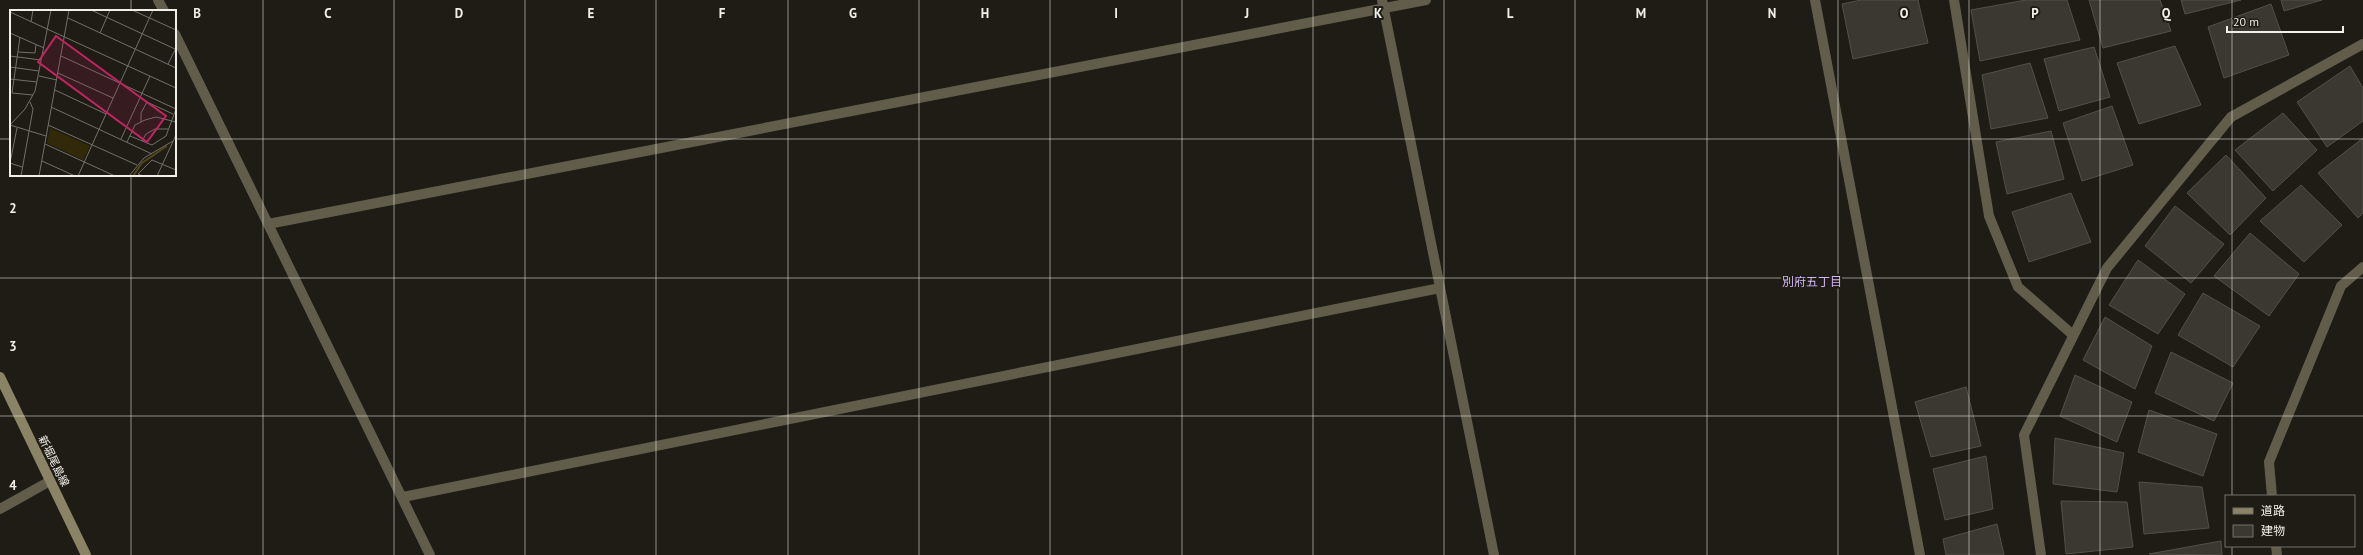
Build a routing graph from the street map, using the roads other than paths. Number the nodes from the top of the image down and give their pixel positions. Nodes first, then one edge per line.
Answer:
1 (158, 0) edge
2 (1426, 0) edge
3 (1815, 0) edge
4 (1954, 0) edge
5 (1383, 4) edge
6 (163, 10) edge
7 (176, 36) edge
8 (2363, 44) edge
9 (268, 224) junction
10 (2363, 267) edge
11 (1440, 288) junction
12 (2073, 335) junction
13 (0, 377) edge
14 (50, 481) junction
15 (2272, 495) edge
16 (403, 497) junction
17 (0, 509) edge
18 (86, 555) edge
19 (430, 555) edge
20 (1494, 555) edge
21 (1920, 555) edge
22 (2041, 555) edge

1 - 6 street
2 - 5 street
3 - 21 street
4 - 12 street
5 - 9 street
5 - 11 street
7 - 9 street
8 - 12 street
9 - 16 street
10 - 15 street
11 - 16 street
11 - 20 street
12 - 22 street
13 - 14 main road, 新堀尾島線
14 - 17 street
14 - 18 main road, 新堀尾島線
16 - 19 street

